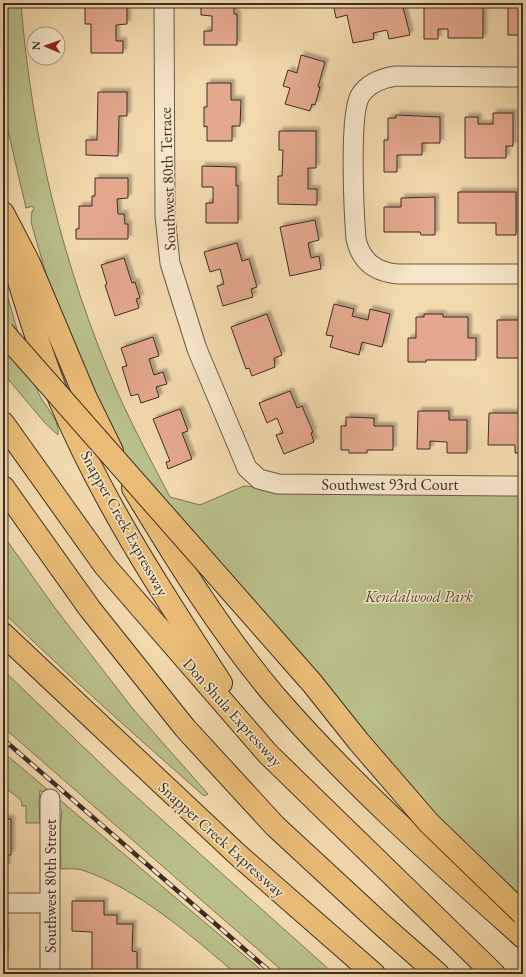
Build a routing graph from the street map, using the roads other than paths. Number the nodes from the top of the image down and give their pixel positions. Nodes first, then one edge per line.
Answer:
1 (164, 3) edge
2 (523, 77) edge
3 (3, 213) edge
4 (3, 228) edge
5 (523, 274) edge
6 (3, 332) edge
7 (3, 423) edge
8 (258, 479) joint
9 (523, 486) edge
10 (3, 487) edge
11 (3, 634) edge
12 (268, 754) junction
13 (50, 799) dead end
14 (49, 903) junction
15 (3, 904) edge
16 (523, 914) edge
17 (523, 937) edge
18 (50, 974) edge
19 (374, 974) edge
20 (438, 974) edge
21 (494, 974) edge

1 - 8 street, Southwest 80th Terrace
2 - 5 street
3 - 17 highway
4 - 12 highway, Snapper Creek Expressway
6 - 16 highway, bridge
7 - 12 highway, Don Shula Expressway
8 - 9 street, Southwest 93rd Court
10 - 20 highway
11 - 19 highway, Snapper Creek Expressway
12 - 21 highway, Don Shula Expressway
13 - 14 street, Southwest 80th Street
14 - 15 street
14 - 18 street, Southwest 80th Street

